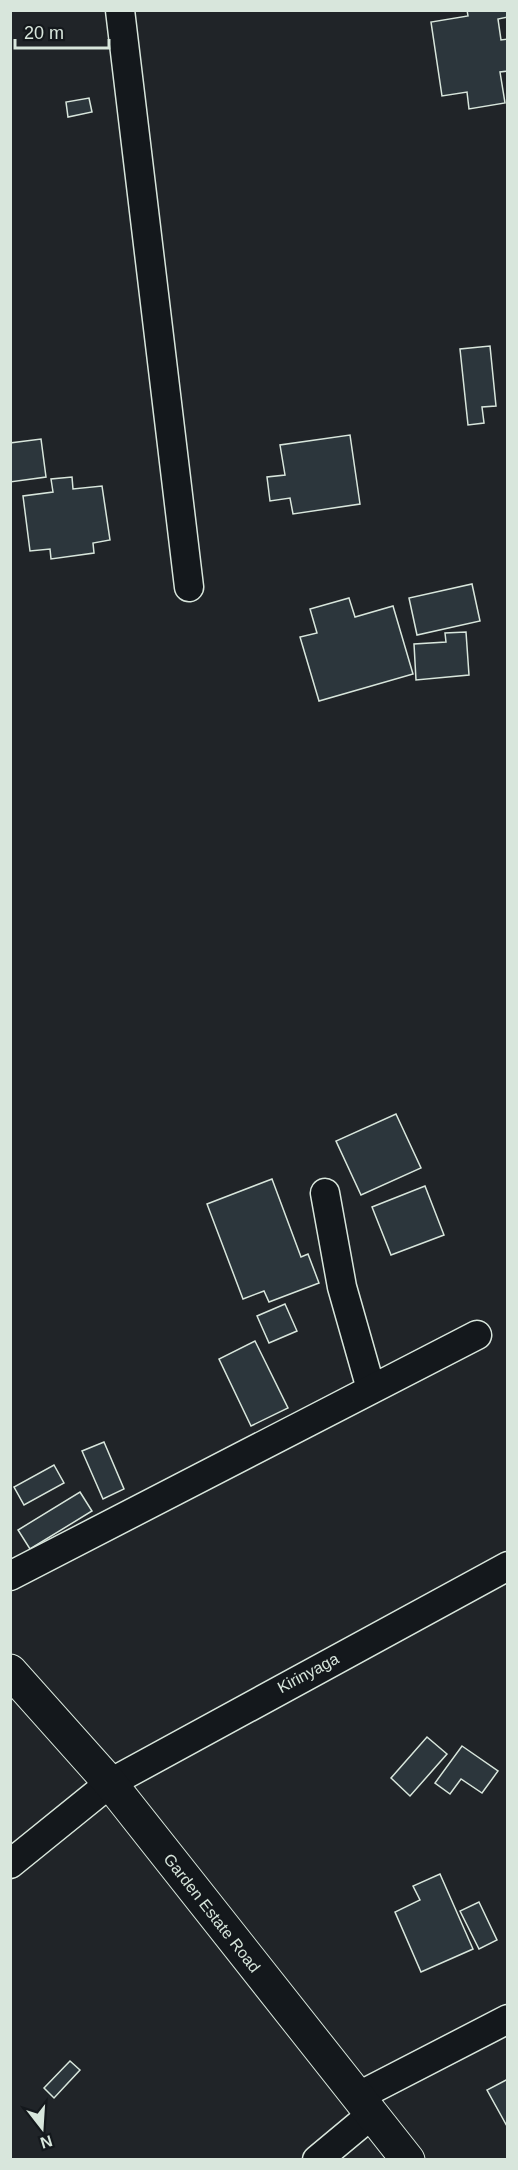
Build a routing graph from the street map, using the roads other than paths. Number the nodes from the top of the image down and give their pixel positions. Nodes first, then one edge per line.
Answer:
1 (120, 10) edge
2 (189, 587) dead end
3 (325, 1193) dead end
4 (477, 1335) dead end
5 (371, 1389) junction
6 (507, 1566) edge
7 (10, 1576) edge
8 (10, 1671) edge
9 (110, 1783) junction
10 (10, 1864) edge
11 (507, 2019) edge
12 (364, 2106) junction
13 (317, 2160) edge
14 (408, 2160) edge

1 - 2 street
3 - 5 street
4 - 5 street
5 - 7 street
6 - 9 street, Kirinyaga
8 - 9 street, Garden Estate Road
9 - 10 street, Kirinyaga
9 - 12 street, Garden Estate Road
11 - 12 street
12 - 13 street
12 - 14 street, Garden Estate Road

